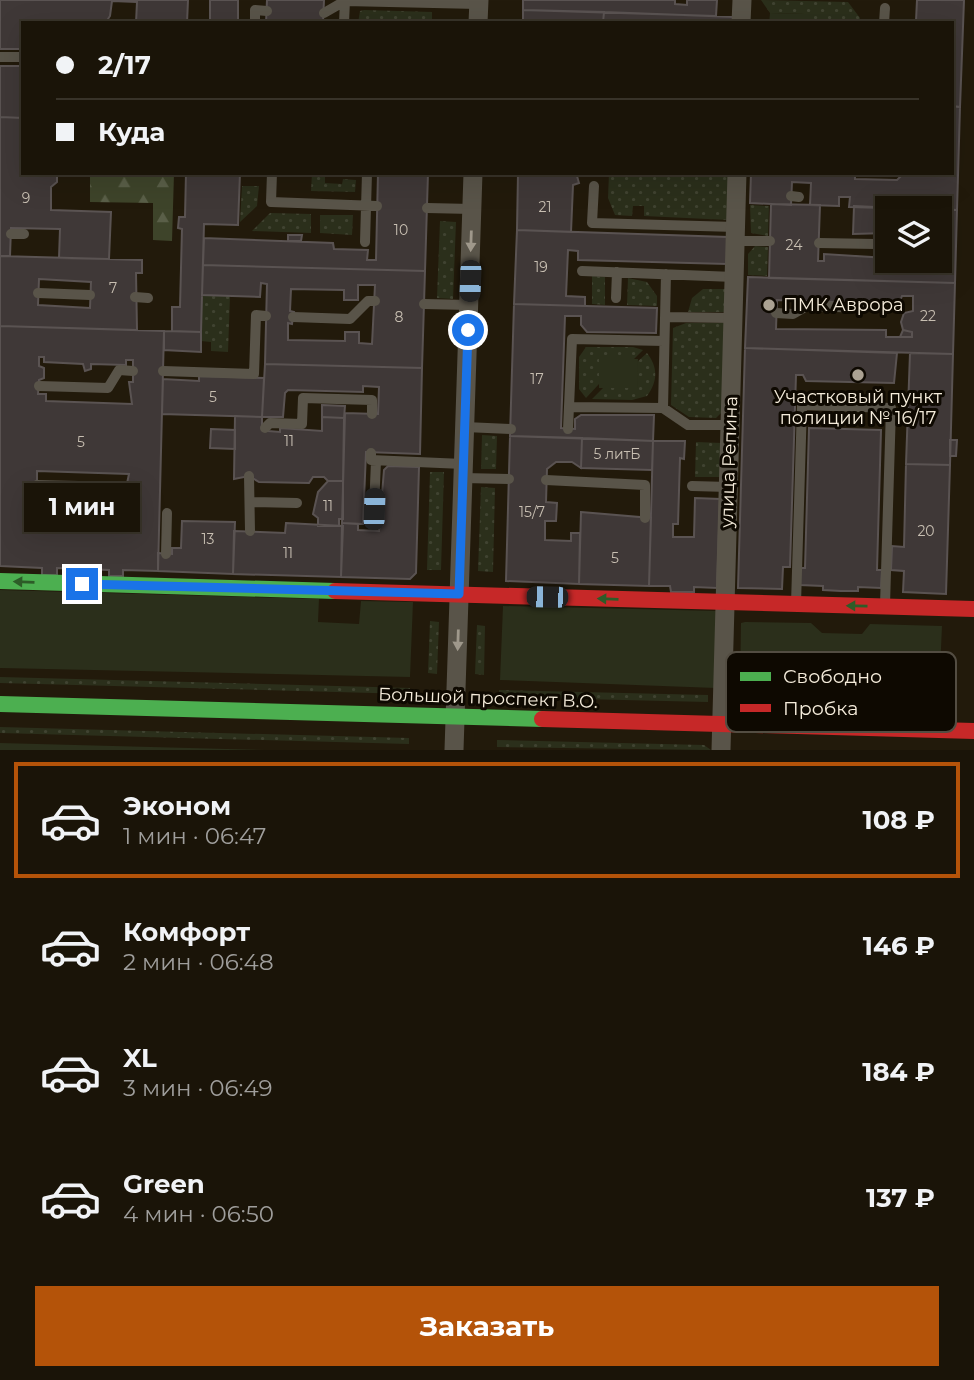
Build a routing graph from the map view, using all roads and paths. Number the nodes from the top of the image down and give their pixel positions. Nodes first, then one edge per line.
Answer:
1 (345, 0) edge
2 (742, 0) edge
3 (885, 8) dead end
4 (478, 9) edge
5 (267, 11) dead end
6 (324, 13) dead end
7 (255, 21) edge
8 (344, 21) edge
9 (741, 21) edge
10 (884, 21) edge
11 (0, 57) edge
12 (21, 58) edge
13 (272, 175) edge
14 (367, 175) edge
15 (473, 175) edge
16 (738, 175) edge
17 (594, 186) dead end
18 (372, 205) junction
19 (427, 208) dead end
20 (472, 209) junction
21 (11, 234) dead end
22 (24, 234) dead end
23 (735, 234) junction
24 (770, 241) dead end
25 (365, 242) dead end
26 (819, 243) dead end
27 (875, 244) dead end
28 (582, 271) dead end
29 (617, 272) junction
30 (666, 274) junction
31 (734, 277) junction
32 (38, 293) dead end
33 (90, 295) dead end
34 (135, 297) dead end
35 (148, 298) dead end
36 (616, 298) dead end
37 (375, 301) dead end
38 (424, 304) dead end
39 (469, 305) junction
40 (865, 308) dead end
41 (776, 313) dead end
42 (738, 314) junction
43 (266, 316) dead end
44 (293, 317) dead end
45 (665, 317) junction
46 (664, 341) junction
47 (133, 371) dead end
48 (163, 372) dead end
49 (39, 386) dead end
50 (569, 407) junction
51 (663, 408) junction
52 (372, 414) dead end
53 (730, 425) junction
54 (465, 427) junction
55 (265, 428) dead end
56 (511, 429) dead end
57 (568, 429) dead end
58 (463, 471) junction
59 (249, 476) dead end
60 (509, 479) dead end
61 (547, 480) dead end
62 (37, 485) dead end
63 (79, 486) dead end
64 (692, 486) dead end
65 (729, 487) junction
66 (250, 502) junction
67 (297, 503) dead end
68 (374, 509) dead end
69 (167, 513) dead end
70 (645, 518) dead end
71 (250, 531) dead end
72 (166, 554) dead end
73 (0, 581) edge
74 (459, 594) junction
75 (725, 602) junction
76 (796, 604) junction
77 (886, 606) junction
78 (974, 609) edge
79 (0, 704) edge
80 (455, 717) junction
81 (722, 724) junction
82 (726, 724) edge
83 (956, 730) edge
84 (974, 731) edge
85 (454, 750) edge
86 (721, 750) edge

1 - 4 lane
1 - 6 lane
1 - 8 lane
2 - 9 street
3 - 10 lane
5 - 7 lane
11 - 12 lane
13 - 18 lane
14 - 18 lane
15 - 20 street
16 - 23 street, улица Репина
17 - 23 lane
18 - 25 lane
19 - 20 lane
20 -> 39 street
21 - 22 lane
23 - 24 lane
23 - 31 street, улица Репина
26 - 27 lane
28 - 29 lane
29 - 30 lane
29 - 36 lane
30 - 31 lane
30 - 45 lane
31 - 42 street, улица Репина
32 - 33 lane
34 - 35 lane
37 - 44 lane
38 - 39 lane
39 - 54 street
40 - 41 lane
42 - 45 lane
42 - 53 street, улица Репина
43 - 48 lane
45 - 46 lane
46 - 50 lane
46 - 51 lane
47 - 49 lane
50 - 51 lane
50 - 57 lane
51 - 53 lane
52 - 55 lane
53 - 65 street, улица Репина
54 - 56 lane
54 - 58 street
58 - 60 lane
58 - 68 lane
58 - 74 street
59 - 66 lane
61 - 70 lane
62 - 63 lane
64 - 65 lane
65 - 75 street, улица Репина
66 - 67 lane
66 - 71 lane
69 - 72 lane
74 -> 73 street
75 -> 74 street
74 -> 80 street
75 - 76 street
75 - 81 street, улица Репина
77 -> 76 street
76 - 77 lane
77 - 78 street
79 - 80 street, Большой проспект В.О.
80 - 81 street, Большой проспект В.О.
80 - 85 street
81 - 82 street, Большой проспект В.О.
81 - 86 street, улица Репина
83 - 84 street, Большой проспект В.О.

